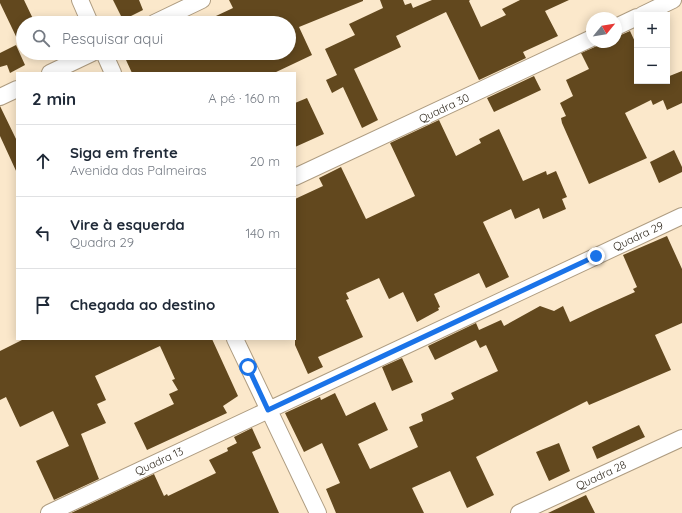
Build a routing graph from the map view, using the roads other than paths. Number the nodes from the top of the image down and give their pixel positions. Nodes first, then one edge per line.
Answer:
1 (80, 0) edge
2 (202, 0) edge
3 (673, 0) edge
4 (648, 12) edge
5 (87, 16) edge
6 (169, 16) edge
7 (634, 18) edge
8 (622, 24) edge
9 (586, 41) edge
10 (77, 60) edge
11 (107, 60) edge
12 (52, 72) edge
13 (113, 72) edge
14 (16, 89) edge
15 (0, 97) edge
16 (296, 177) edge
17 (682, 216) edge
18 (235, 340) edge
19 (268, 410) junction
20 (682, 438) edge
21 (49, 513) edge
22 (318, 513) edge
23 (519, 513) edge

1 - 5 street
2 - 6 street
3 - 4 street
7 - 8 street
9 - 16 street, Quadra 30
10 - 12 street
11 - 13 street
14 - 15 street
17 - 19 street, Quadra 29
18 - 19 street
19 - 21 street, Quadra 13
19 - 22 street
20 - 23 street, Quadra 28

